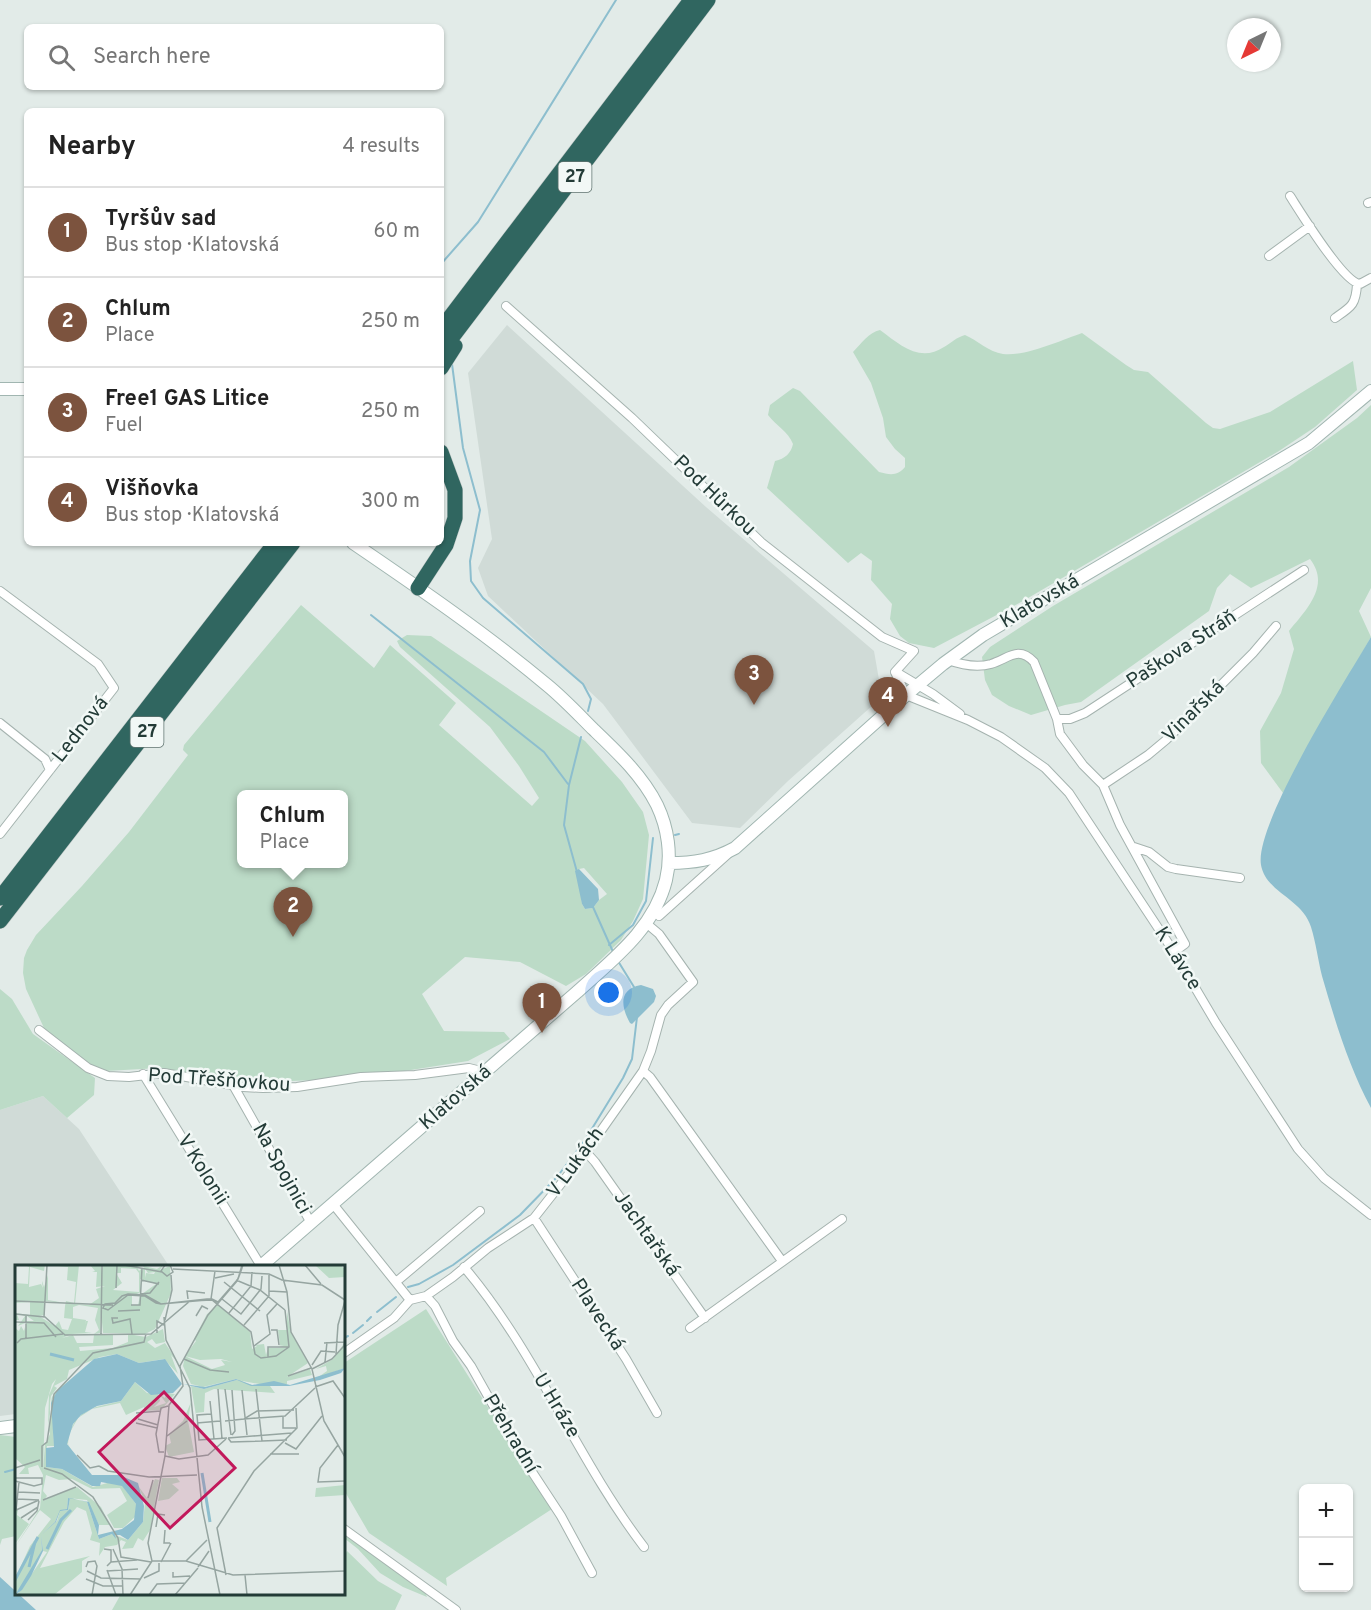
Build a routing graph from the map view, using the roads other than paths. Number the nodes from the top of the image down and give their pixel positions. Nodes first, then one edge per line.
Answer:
1 (691, 0) edge
2 (708, 0) edge
3 (1290, 196) dead end
4 (1310, 226) junction
5 (1269, 256) dead end
6 (1371, 278) edge
7 (1357, 284) junction
8 (492, 286) junction
9 (461, 303) junction
10 (506, 306) dead end
11 (444, 316) edge
12 (1335, 318) dead end
13 (444, 325) edge
14 (444, 348) edge
15 (444, 362) edge
16 (0, 389) edge
17 (24, 389) edge
18 (1371, 391) edge
19 (444, 460) edge
20 (444, 485) edge
21 (455, 502) junction
22 (264, 546) edge
23 (273, 546) edge
24 (291, 546) edge
25 (357, 546) edge
26 (1304, 570) dead end
27 (418, 588) junction
28 (0, 591) edge
29 (231, 600) junction
30 (1276, 626) dead end
31 (948, 660) junction
32 (895, 672) junction
33 (917, 686) junction
34 (906, 695) junction
35 (1057, 719) junction
36 (968, 720) junction
37 (0, 723) edge
38 (50, 770) junction
39 (1103, 785) junction
40 (0, 834) edge
41 (735, 848) junction
42 (1134, 848) junction
43 (669, 863) junction
44 (1240, 878) dead end
45 (0, 898) edge
46 (659, 916) dead end
47 (0, 921) edge
48 (646, 923) junction
49 (1174, 952) junction
50 (39, 1030) dead end
51 (643, 1071) junction
52 (485, 1072) junction
53 (143, 1074) junction
54 (233, 1085) junction
55 (586, 1152) junction
56 (333, 1204) junction
57 (480, 1211) dead end
58 (1371, 1215) edge
59 (534, 1218) junction
60 (842, 1219) dead end
61 (311, 1223) junction
62 (782, 1262) junction
63 (260, 1265) edge
64 (262, 1265) edge
65 (465, 1267) junction
66 (396, 1282) junction
67 (426, 1296) junction
68 (410, 1300) junction
69 (705, 1317) junction
70 (690, 1328) dead end
71 (345, 1352) edge
72 (657, 1413) dead end
73 (15, 1426) edge
74 (0, 1428) edge
75 (345, 1530) edge
76 (644, 1547) dead end
77 (591, 1573) dead end
78 (456, 1610) edge

1 - 9 highway, 27
2 - 8 highway, 27
3 - 4 street
4 - 5 street
4 - 7 street
6 - 7 street
7 - 12 street
8 - 14 highway, 27
8 - 15 highway
9 - 11 highway
9 - 13 highway, 27
10 - 32 street, Pod Hůrkou
16 - 17 main road
18 - 31 main road, Klatovská
19 - 21 highway
20 - 21 highway
21 - 27 highway
22 - 29 highway
23 - 29 highway, 27
24 - 47 highway, 27
25 - 27 main road
26 - 35 street, Paškova Stráň
27 - 43 main road
28 - 38 street, Lednová
29 - 45 highway, 27
30 - 39 street, Vinařská
31 - 33 main road, Klatovská
31 - 35 street
32 - 33 street
32 - 34 street
33 - 34 main road, Klatovská
33 - 36 street, K Lávce
34 - 36 street, K Lávce
34 - 41 main road, Klatovská
35 - 39 street
36 - 49 street, K Lávce
37 - 38 street
38 - 40 street, Lednová
39 - 42 street
41 - 43 main road, Klatovská
41 - 46 street, Klatovská
42 - 44 street
42 - 49 street
43 - 48 main road, Klatovská
48 - 51 street, V Lukách
48 - 52 main road, Klatovská
49 - 58 street, K Lávce
50 - 53 street, Pod Třešňovkou
51 - 55 street, V Lukách
51 - 62 street
52 - 54 street, Pod Třešňovkou
52 - 56 main road, Klatovská
53 - 54 street, Pod Třešňovkou
53 - 63 street, V Kolonii
54 - 61 street, Na Spojnici
55 - 59 street, V Lukách
55 - 69 street, Jachtařská
56 - 61 main road, Klatovská
56 - 66 street
57 - 66 street
59 - 65 street, V Lukách
59 - 72 street, Plavecká
60 - 62 street
61 - 64 main road, Klatovská
62 - 69 street
65 - 67 street, V Lukách
65 - 76 street, U Hráze
66 - 68 street
67 - 68 street, V Lukách
67 - 77 street, Přehradní
68 - 71 street
69 - 70 street
73 - 74 main road
75 - 78 street

